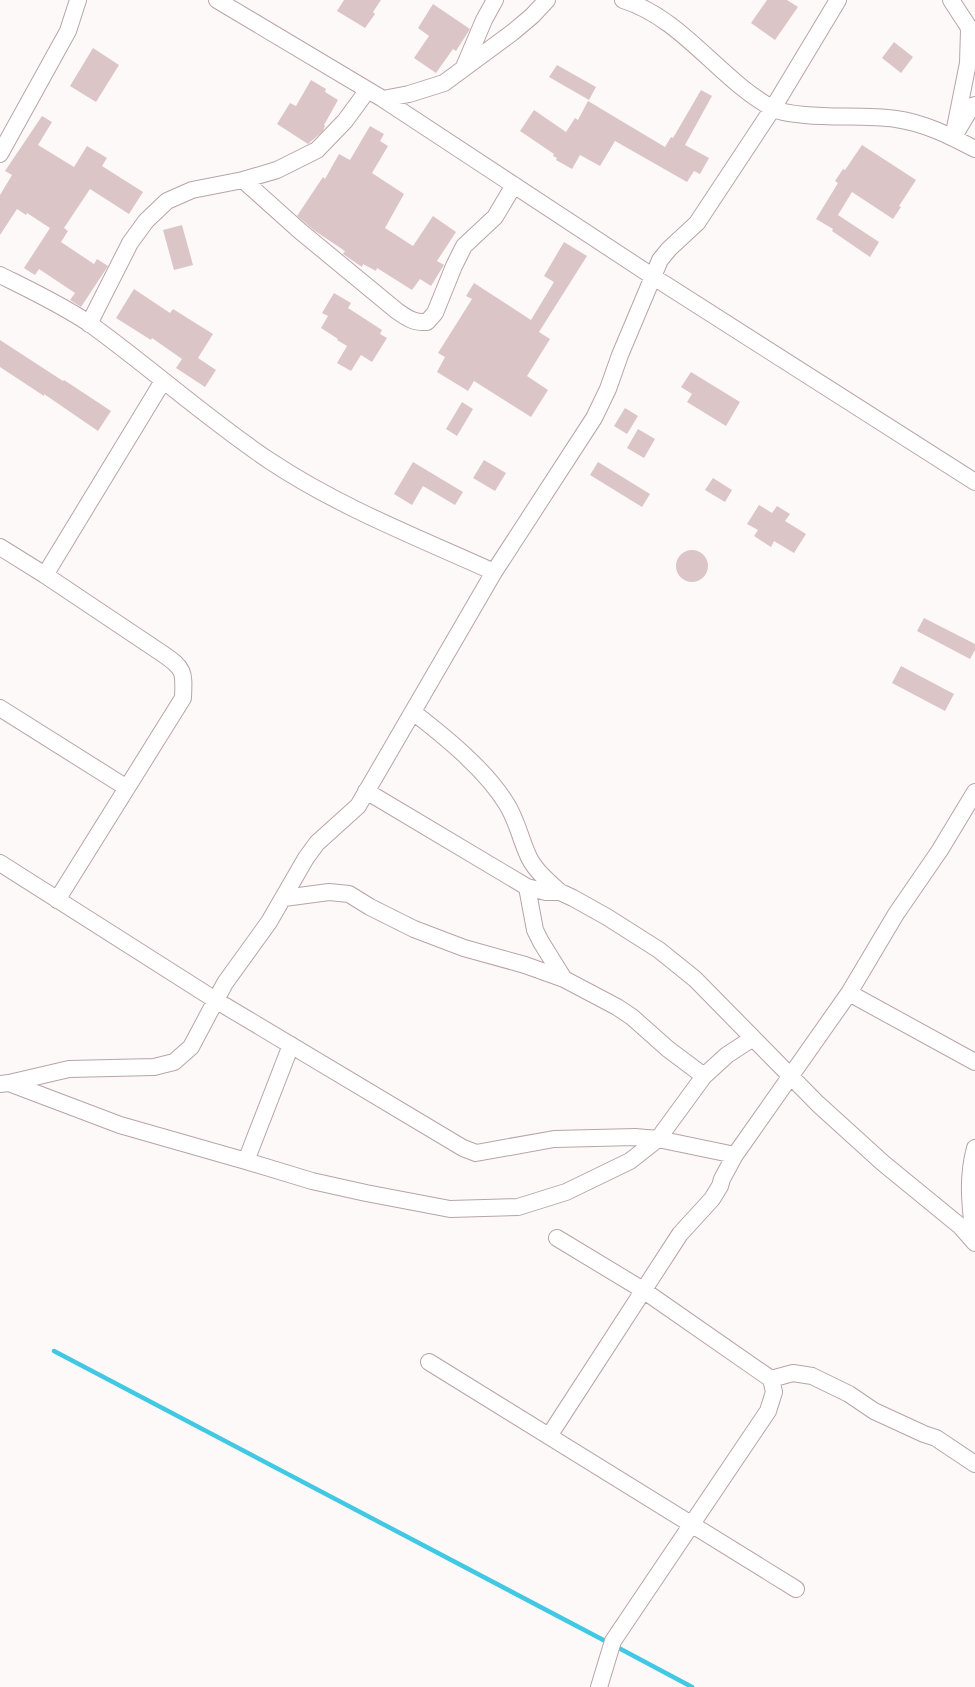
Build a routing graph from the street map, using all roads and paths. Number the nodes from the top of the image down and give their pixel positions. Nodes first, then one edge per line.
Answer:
1 (78, 0) edge
2 (217, 0) edge
3 (494, 0) edge
4 (547, 0) edge
5 (623, 0) edge
6 (838, 0) edge
7 (952, 0) edge
8 (645, 4) edge
9 (464, 67) junction
10 (367, 90) junction
11 (383, 99) junction
12 (974, 104) edge
13 (773, 108) junction
14 (954, 138) junction
15 (975, 149) edge
16 (0, 154) edge
17 (243, 180) junction
18 (514, 185) junction
19 (0, 275) edge
20 (652, 276) junction
21 (89, 324) junction
22 (164, 381) junction
23 (975, 482) edge
24 (0, 547) edge
25 (494, 572) junction
26 (45, 575) junction
27 (0, 708) edge
28 (413, 712) junction
29 (127, 788) junction
30 (366, 791) junction
31 (975, 792) edge
32 (0, 863) edge
33 (526, 887) junction
34 (560, 892) junction
35 (284, 898) junction
36 (57, 900) junction
37 (564, 979) junction
38 (849, 993) junction
39 (217, 1001) junction
40 (753, 1038) junction
41 (291, 1045) junction
42 (975, 1062) edge
43 (704, 1076) junction
44 (792, 1076) junction
45 (5, 1083) edge
46 (658, 1140) junction
47 (975, 1148) edge
48 (735, 1155) junction
49 (246, 1161) junction
50 (557, 1238) dead end
51 (974, 1242) edge
52 (643, 1290) junction
53 (429, 1362) dead end
54 (771, 1379) junction
55 (549, 1436) junction
56 (975, 1464) edge
57 (690, 1524) junction
58 (796, 1589) dead end
59 (599, 1687) edge

1 - 16 street
2 - 10 street
3 - 9 street
4 - 9 street
5 - 8 street
6 - 13 street
7 - 14 street
8 - 13 street
9 - 11 street
10 - 11 street
10 - 17 street
11 - 18 street
12 - 14 street
13 - 14 street
13 - 20 street
14 - 15 street
17 - 18 street
17 - 21 street
18 - 20 street
19 - 21 street
20 - 23 street
20 - 25 street
21 - 22 street
22 - 25 street
22 - 26 street
24 - 26 street
25 - 28 street
26 - 29 street
27 - 29 street
28 - 30 street
28 - 34 street
29 - 36 street
30 - 33 street
30 - 35 street
31 - 38 street
32 - 36 street
33 - 34 street
33 - 37 street
34 - 40 street
35 - 37 street
35 - 39 street
36 - 39 street
37 - 43 street
38 - 42 street
38 - 44 street
39 - 41 street
39 - 45 street
40 - 43 street
40 - 44 street
41 - 46 street
41 - 49 street
43 - 46 street
44 - 48 street
44 - 51 street
45 - 49 street
46 - 48 street
46 - 49 street
47 - 51 street
48 - 52 street
50 - 52 street
52 - 54 street
52 - 55 street
53 - 55 street
54 - 56 street
54 - 57 street
55 - 57 street
57 - 58 street
57 - 59 street

